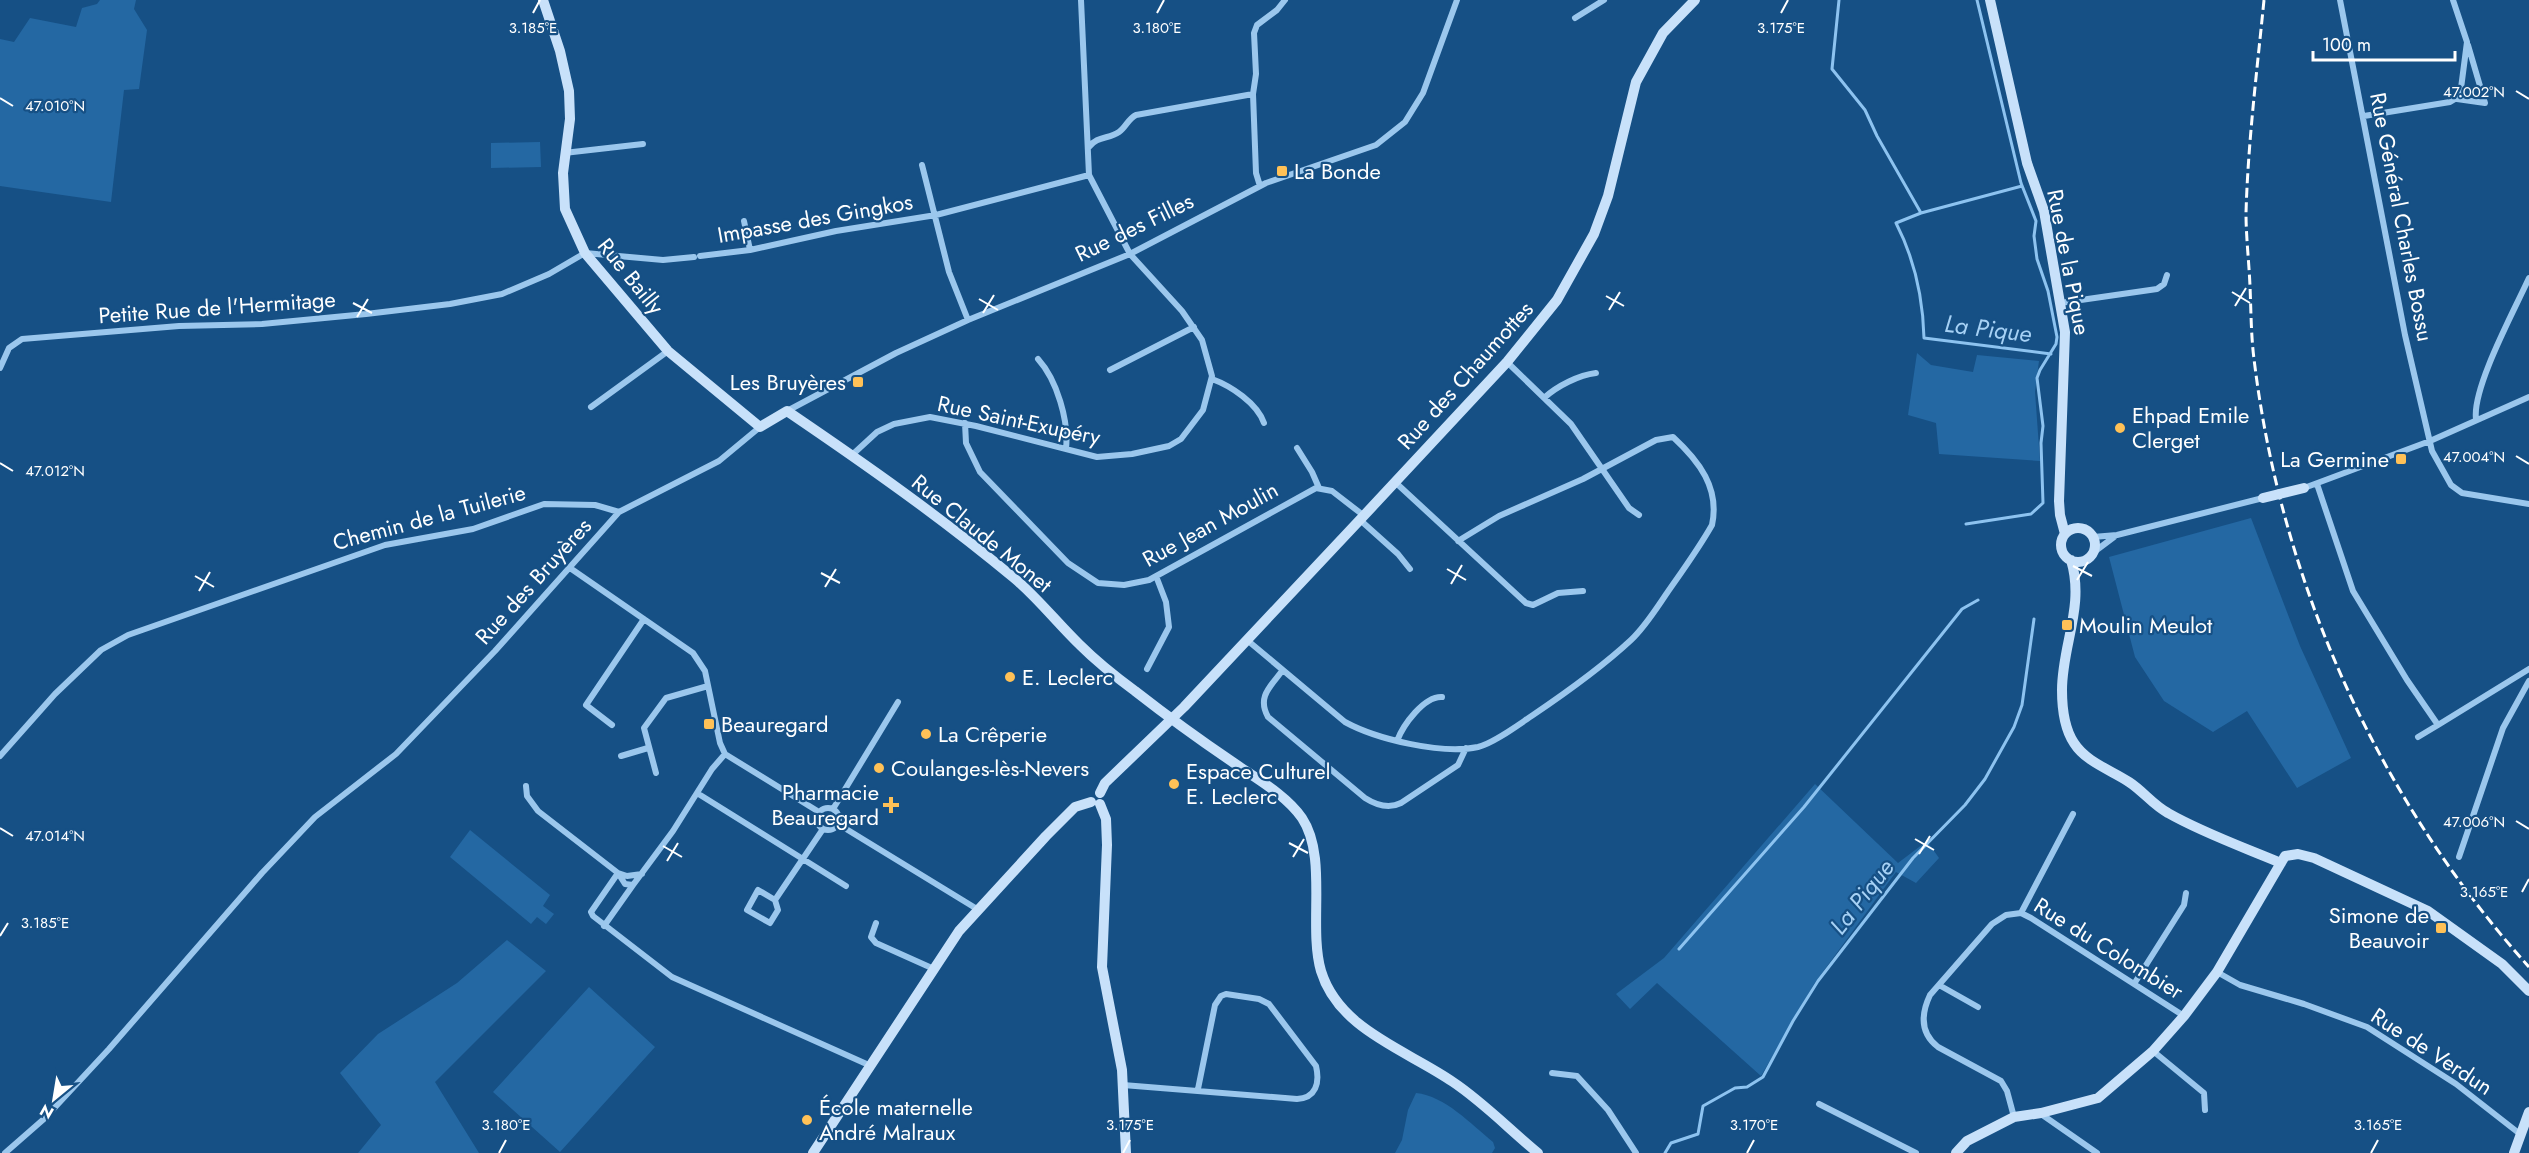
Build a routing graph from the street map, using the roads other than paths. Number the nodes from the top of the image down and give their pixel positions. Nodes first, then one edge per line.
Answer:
1 (543, 0) edge
2 (1081, 0) edge
3 (1285, 0) edge
4 (1457, 0) edge
5 (1604, 0) edge
6 (1695, 0) edge
7 (1990, 0) edge
8 (2340, 0) edge
9 (2452, 0) edge
10 (1575, 18) dead end
11 (2467, 42) junction
12 (1253, 94) junction
13 (2457, 99) junction
14 (2364, 116) junction
15 (643, 144) dead end
16 (1089, 147) junction
17 (564, 153) junction
18 (922, 165) dead end
19 (1089, 176) junction
20 (1260, 186) junction
21 (936, 215) junction
22 (744, 221) dead end
23 (750, 250) junction
24 (585, 253) junction
25 (1130, 254) junction
26 (2167, 275) dead end
27 (2529, 278) edge
28 (2060, 303) junction
29 (968, 320) junction
30 (1194, 327) junction
31 (668, 351) junction
32 (1038, 359) dead end
33 (1506, 362) junction
34 (0, 368) edge
35 (1110, 370) dead end
36 (1596, 373) dead end
37 (1212, 378) junction
38 (2529, 397) edge
39 (1544, 398) junction
40 (591, 407) dead end
41 (787, 411) junction
42 (2476, 419) junction
43 (965, 423) junction
44 (1264, 423) dead end
45 (760, 427) junction
46 (2430, 441) junction
47 (1297, 448) dead end
48 (1066, 449) junction
49 (852, 455) junction
50 (1602, 468) junction
51 (1395, 482) junction
52 (2317, 484) junction
53 (1319, 488) junction
54 (2304, 488) joint
55 (2263, 498) joint
56 (2059, 501) junction
57 (2529, 504) edge
58 (619, 512) junction
59 (1640, 515) dead end
60 (1361, 517) junction
61 (2078, 528) junction
62 (2065, 534) junction
63 (2117, 535) junction
64 (2093, 537) junction
65 (1458, 540) junction
66 (2094, 552) junction
67 (2071, 560) junction
68 (2084, 561) junction
69 (570, 568) junction
70 (1410, 569) dead end
71 (1156, 576) junction
72 (2077, 579) junction
73 (1583, 591) dead end
74 (644, 619) junction
75 (1246, 640) junction
76 (1147, 669) dead end
77 (2529, 669) edge
78 (1282, 671) junction
79 (2529, 681) edge
80 (708, 686) junction
81 (1442, 697) dead end
82 (898, 702) dead end
83 (1171, 719) junction
84 (612, 725) dead end
85 (2438, 725) junction
86 (2418, 737) dead end
87 (1397, 741) junction
88 (648, 748) junction
89 (1466, 748) junction
90 (725, 754) junction
91 (0, 756) edge
92 (621, 756) dead end
93 (656, 772) dead end
94 (526, 786) dead end
95 (697, 794) junction
96 (1097, 800) junction
97 (833, 809) junction
98 (819, 812) junction
99 (2073, 814) dead end
100 (838, 824) junction
101 (823, 829) junction
102 (2459, 857) dead end
103 (803, 859) junction
104 (2281, 863) junction
105 (618, 873) junction
106 (642, 874) junction
107 (633, 885) junction
108 (846, 886) dead end
109 (2186, 893) dead end
110 (776, 900) junction
111 (977, 909) junction
112 (2021, 913) junction
113 (876, 923) dead end
114 (604, 926) junction
115 (934, 969) junction
116 (2217, 972) junction
117 (2134, 984) junction
118 (1939, 985) junction
119 (2529, 991) edge
120 (1978, 1007) dead end
121 (2184, 1016) junction
122 (2153, 1051) junction
123 (871, 1066) junction
124 (1552, 1073) dead end
125 (1123, 1085) junction
126 (1198, 1089) junction
127 (1819, 1104) dead end
128 (2205, 1110) dead end
129 (2529, 1112) edge
130 (2041, 1113) junction
131 (2014, 1117) junction
132 (2520, 1134) junction
133 (5, 1153) edge
134 (813, 1153) edge
135 (1126, 1153) edge
136 (1538, 1153) edge
137 (1636, 1153) edge
138 (1916, 1153) edge
139 (1956, 1153) edge
140 (2097, 1153) edge
141 (2514, 1153) edge

1 - 17 street, Rue Bailly
2 - 16 street
3 - 12 street
4 - 20 street, Rue des Filles
5 - 10 street
6 - 33 street, Rue des Chaumottes
7 - 28 street, Rue de la Pique
8 - 14 street, Rue Général Charles Bossu
9 - 11 street
11 - 13 street
11 - 13 street
12 - 16 street
12 - 20 street
13 - 14 street
14 - 46 street, Rue Général Charles Bossu
15 - 17 street
16 - 19 street
17 - 24 street, Rue Bailly
18 - 21 street
19 - 21 street, Impasse des Gingkos
19 - 25 street, Rue Saint-Exupéry
20 - 25 street, Rue des Filles
21 - 23 street, Impasse des Gingkos
21 - 29 street
22 - 23 street
23 - 24 street, Impasse des Gingkos
24 - 31 street, Rue Bailly
24 - 34 street, Petite Rue de l'Hermitage
25 - 29 street, Rue des Filles
25 - 30 street, Rue Saint-Exupéry
26 - 28 street
27 - 42 street
28 - 56 street, Rue de la Pique
29 - 41 street, Rue des Filles
30 - 35 street
30 - 37 street, Rue Saint-Exupéry
31 - 40 street
31 - 45 street, Rue Bailly
32 - 48 street
33 - 39 street
33 - 51 street, Rue des Chaumottes
36 - 39 street
37 - 44 street
37 - 48 street, Rue Saint-Exupéry
38 - 42 street
39 - 50 street
41 - 45 street, Rue des Filles
41 - 49 street, Rue Claude Monet
42 - 46 street
43 - 48 street, Rue Saint-Exupéry
43 - 49 street, Rue Saint-Exupéry
43 - 71 street, Rue Jean Moulin
45 - 58 street, Rue des Bruyères
46 - 52 street
46 - 57 street, Rue Général Charles Bossu
47 - 53 street
49 - 83 street, Rue Claude Monet
50 - 59 street
50 - 65 street
50 - 89 street
51 - 60 street, Rue des Chaumottes
51 - 65 street
52 - 54 street
52 - 85 street
53 - 60 street
53 - 71 street, Rue Jean Moulin
54 - 55 street, bridge
55 - 63 street
56 - 61 street
56 - 62 street, Rue de la Pique
58 - 69 street, Rue des Bruyères
58 - 91 street, Chemin de la Tuilerie
60 - 70 street
60 - 75 street, Rue des Chaumottes
61 - 62 street
61 - 64 street
62 - 67 street
63 - 64 street
63 - 66 street
64 - 66 street
65 - 73 street
66 - 68 street
67 - 68 street
67 - 72 street
68 - 72 street
69 - 74 street
69 - 133 street, Rue des Bruyères
71 - 76 street
72 - 104 street
74 - 80 street
74 - 84 street
75 - 78 street
75 - 83 street, Rue des Chaumottes
77 - 85 street
78 - 87 street
78 - 89 street
79 - 102 street
80 - 88 street
80 - 90 street
81 - 87 street
82 - 97 street
83 - 96 street, Rue des Chaumottes
83 - 136 street, Rue Claude Monet
85 - 86 street
87 - 89 street
88 - 92 street
88 - 93 street
90 - 95 street
90 - 98 street
94 - 105 street
95 - 103 street
95 - 106 street
96 - 111 street
96 - 125 street
97 - 98 street
97 - 100 street
98 - 101 street
99 - 112 street
100 - 101 street
100 - 111 street
101 - 103 street
103 - 108 street
103 - 110 street
104 - 116 street
104 - 119 street
105 - 106 street
105 - 107 street
105 - 114 street
106 - 107 street
107 - 114 street
109 - 117 street
110 - 110 street
111 - 115 street
112 - 117 street, Rue du Colombier
112 - 118 street, Rue du Colombier
113 - 115 street
114 - 123 street
115 - 123 street
116 - 121 street
116 - 132 street, Rue de Verdun
117 - 121 street, Rue du Colombier
118 - 120 street
118 - 131 street, Rue du Colombier
121 - 122 street
122 - 128 street
122 - 130 street
123 - 134 street
124 - 137 street
125 - 126 street
125 - 135 street
126 - 126 street
127 - 138 street
129 - 132 street
130 - 131 street
130 - 140 street
131 - 139 street
132 - 141 street

